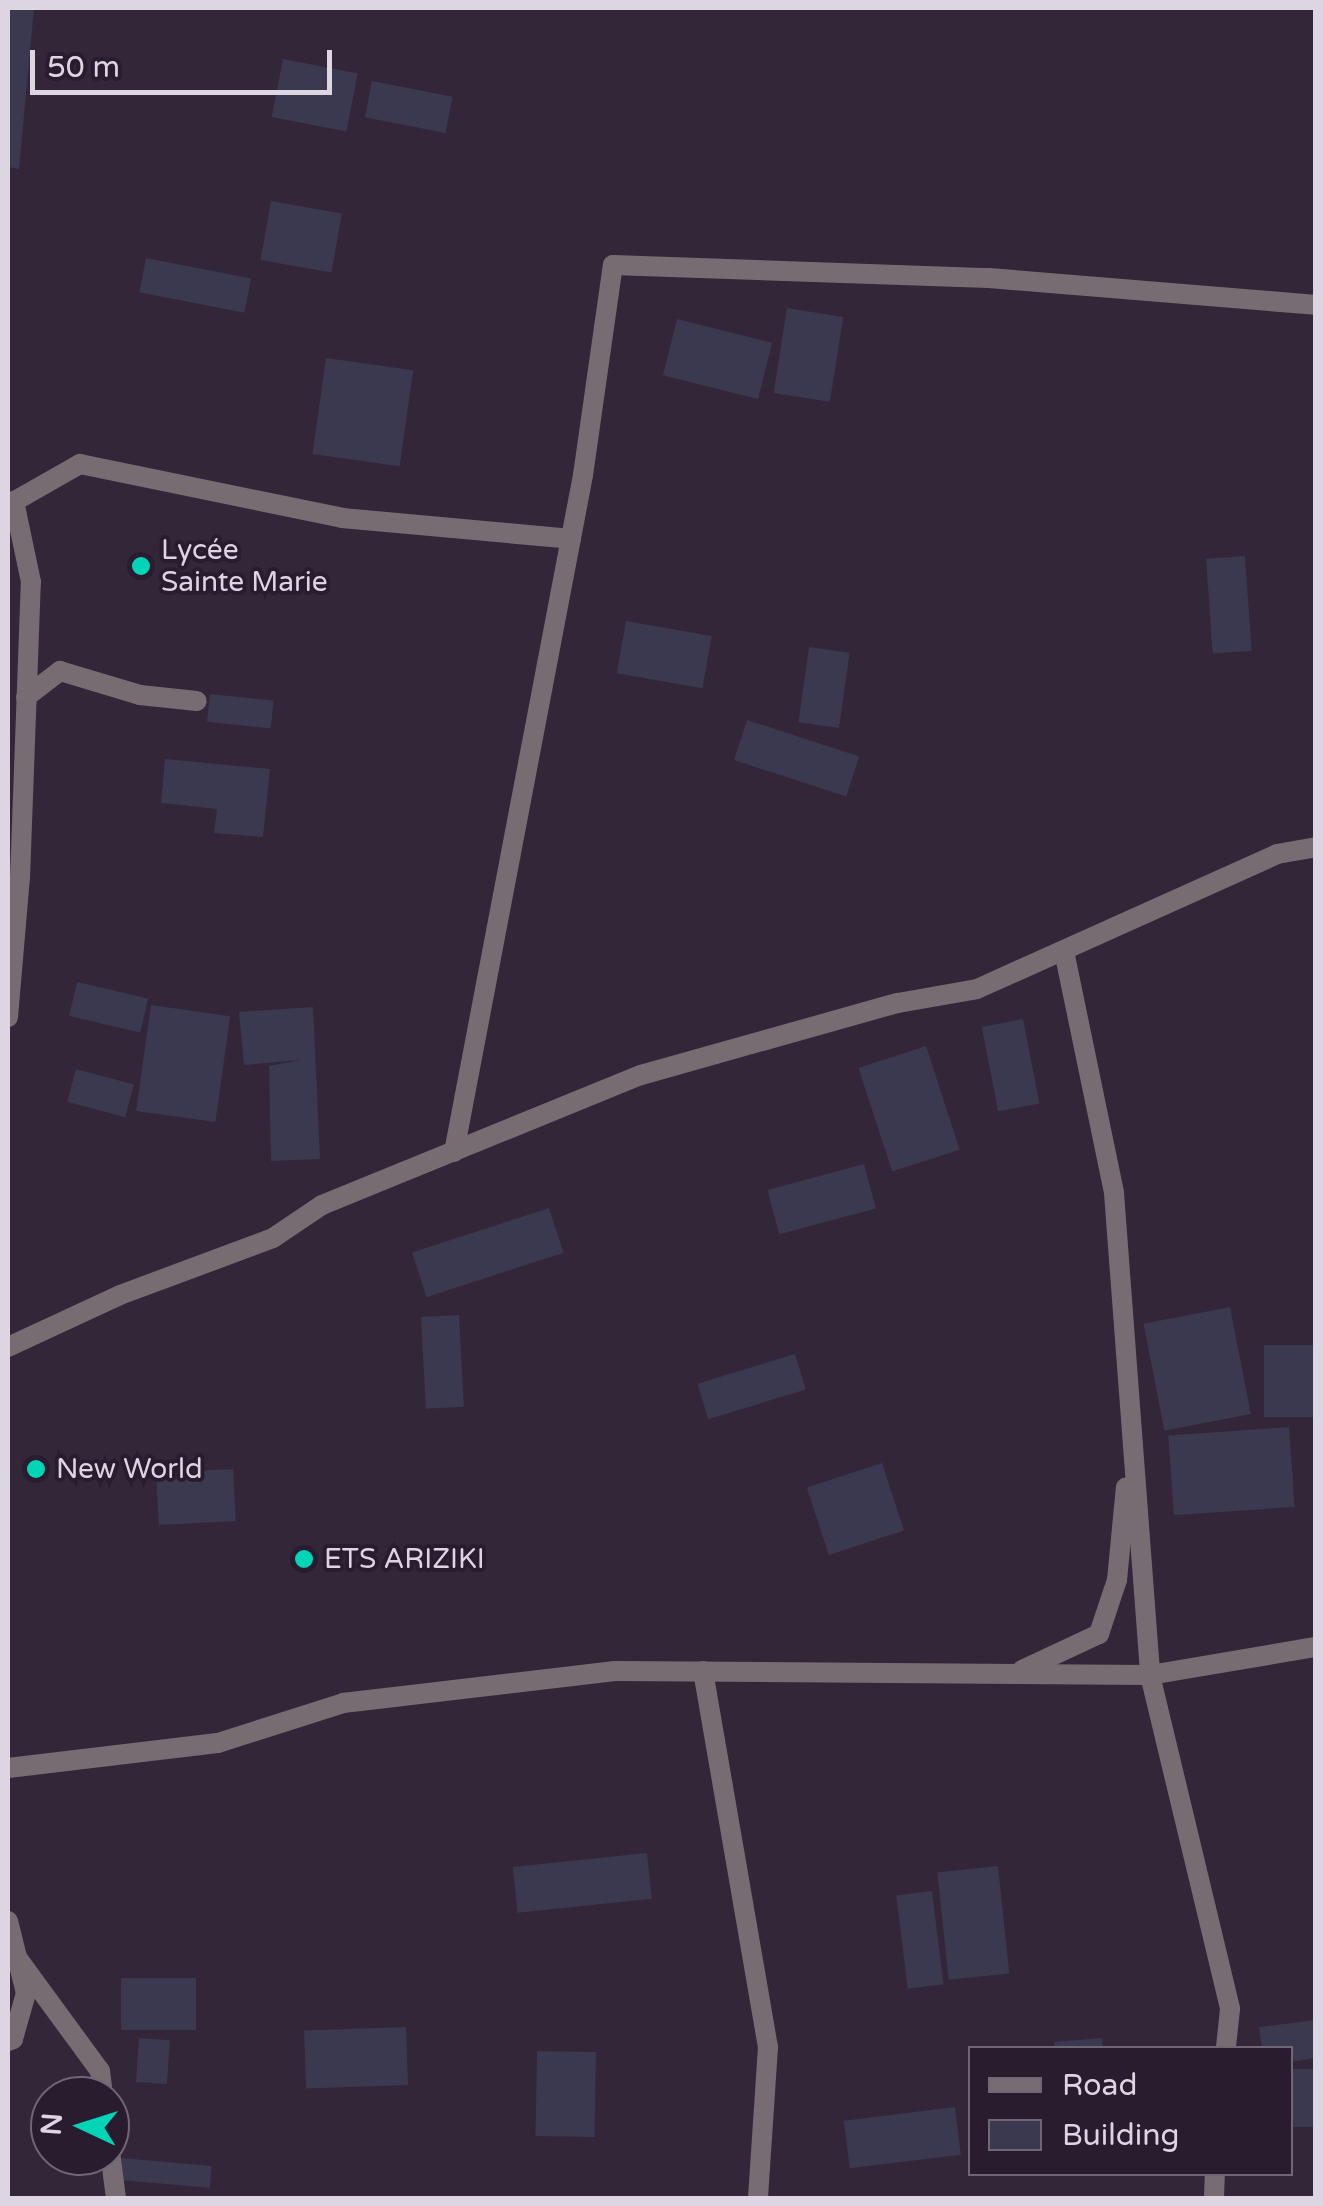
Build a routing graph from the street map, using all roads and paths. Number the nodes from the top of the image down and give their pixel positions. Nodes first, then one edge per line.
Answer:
1 (1316, 305) edge
2 (11, 503) edge
3 (572, 539) junction
4 (26, 697) junction
5 (197, 702) dead end
6 (1316, 847) edge
7 (1064, 951) junction
8 (8, 1017) edge
9 (454, 1152) junction
10 (8, 1348) edge
11 (1131, 1430) junction
12 (1316, 1647) edge
13 (704, 1671) junction
14 (1013, 1674) junction
15 (1150, 1674) junction
16 (8, 1768) edge
17 (8, 1922) edge
18 (18, 1958) junction
19 (8, 2041) edge
20 (1226, 2046) edge
21 (101, 2076) edge
22 (758, 2198) edge

1 - 3 street
2 - 3 street
2 - 4 street
3 - 9 street
4 - 5 street
4 - 8 street
6 - 7 street
7 - 9 street
7 - 11 street
9 - 10 street
11 - 14 street
11 - 15 street
12 - 15 street
13 - 14 street
13 - 16 street
13 - 22 street
14 - 15 street
15 - 20 street
17 - 18 street
18 - 19 street
18 - 21 street

